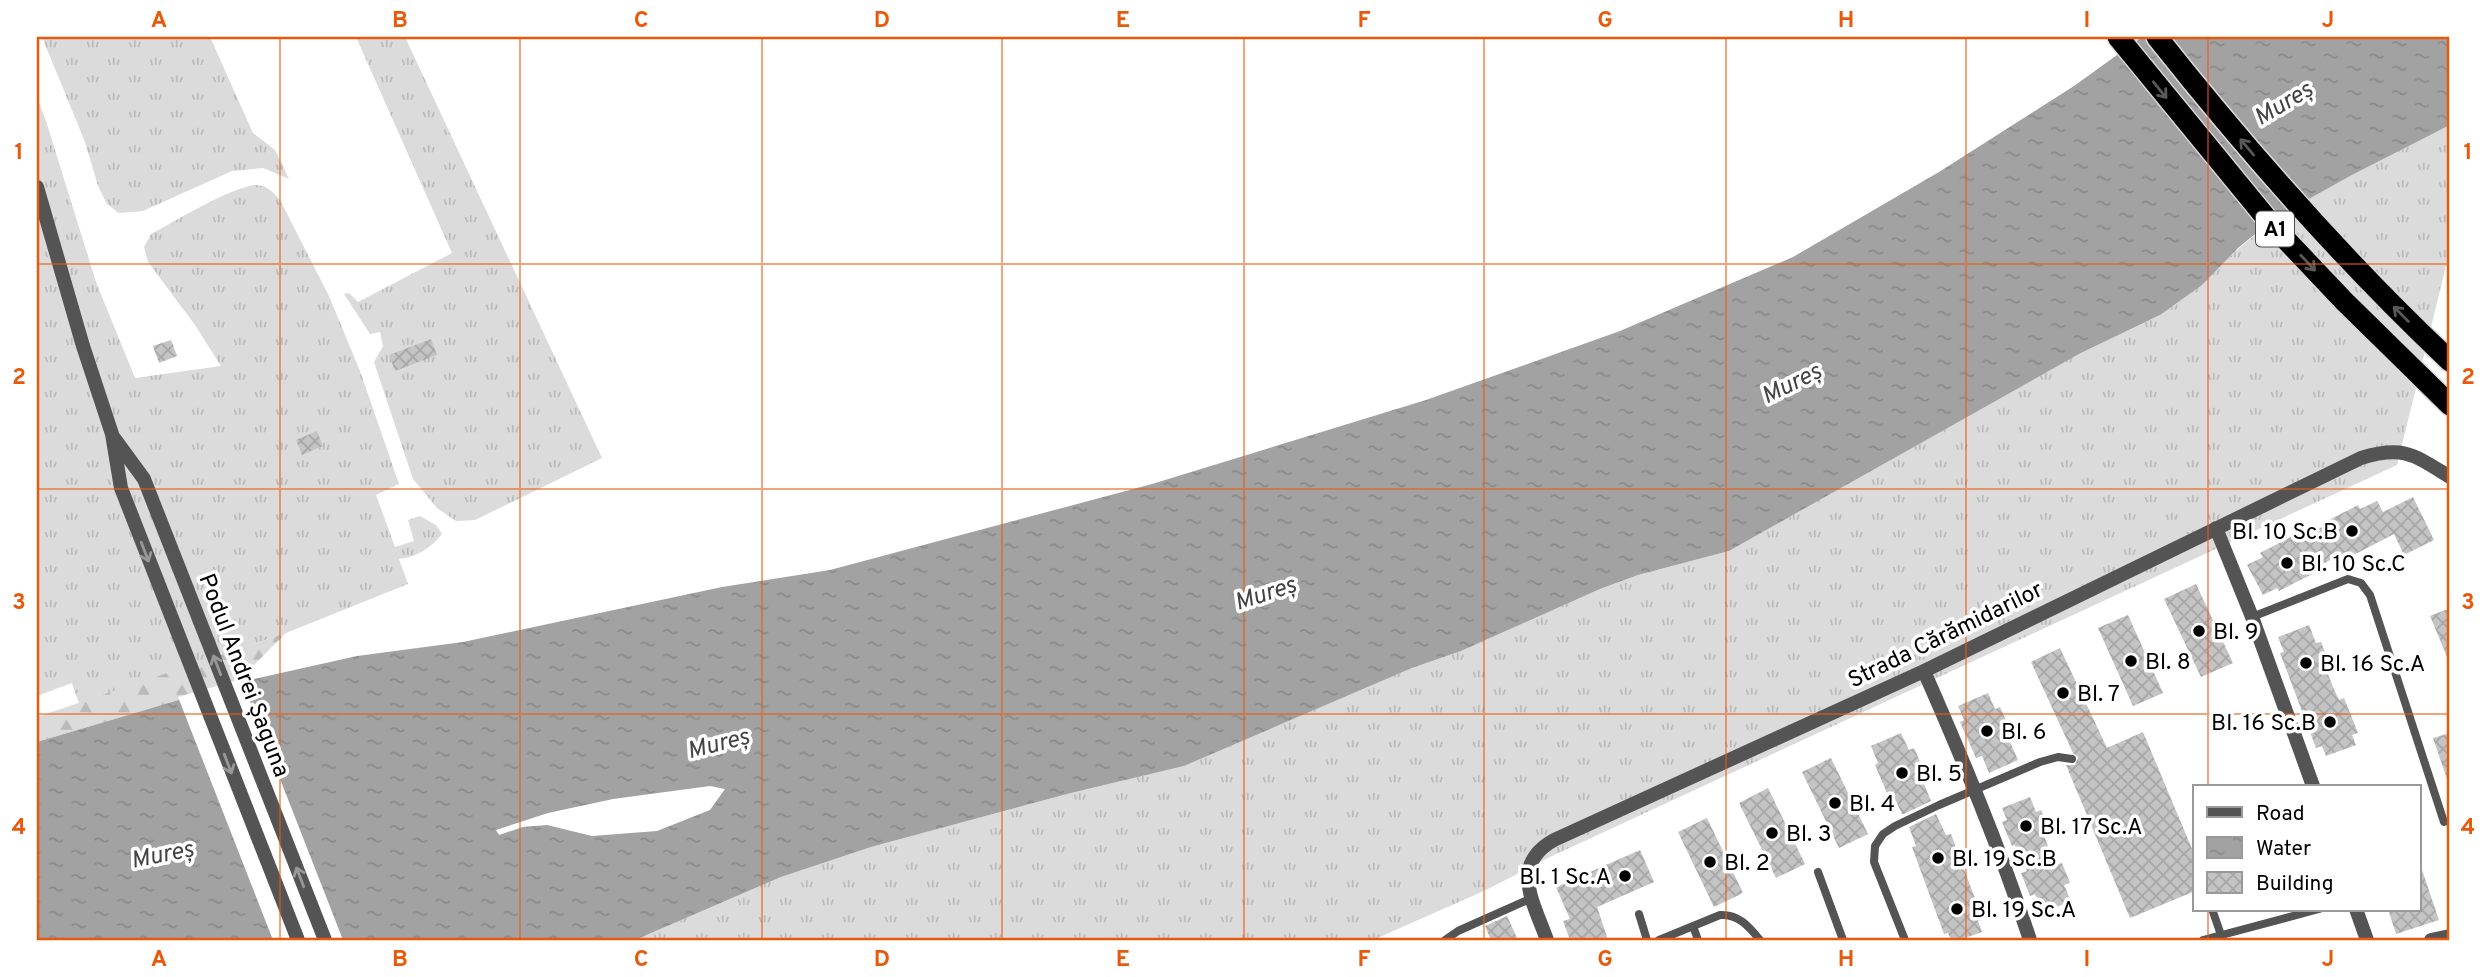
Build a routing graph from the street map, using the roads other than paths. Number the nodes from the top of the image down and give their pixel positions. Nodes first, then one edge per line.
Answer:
1 (2118, 37) edge
2 (2157, 37) edge
3 (37, 187) edge
4 (2450, 361) edge
5 (2450, 405) edge
6 (111, 434) junction
7 (2450, 477) edge
8 (2216, 528) junction
9 (2252, 617) junction
10 (1924, 671) junction
11 (2072, 759) dead end
12 (2313, 785) edge
13 (1975, 788) junction
14 (2444, 822) dead end
15 (1818, 872) dead end
16 (1532, 898) junction
17 (2213, 911) edge
18 (2311, 911) edge
19 (2357, 911) edge
20 (1639, 914) dead end
21 (1693, 926) junction
22 (2221, 935) junction
23 (2450, 936) edge
24 (298, 940) edge
25 (325, 940) edge
26 (1445, 940) edge
27 (1547, 940) edge
28 (1647, 940) edge
29 (1659, 940) edge
30 (1698, 940) edge
31 (1760, 940) edge
32 (1843, 940) edge
33 (1905, 940) edge
34 (2029, 940) edge
35 (2203, 940) edge
36 (2367, 940) edge
37 (2431, 940) edge

1 -> 5 highway, A1
4 -> 2 highway, A1
3 - 6 street, Podul Andrei Șaguna
6 -> 24 street, Podul Andrei Șaguna
25 -> 6 street, Podul Andrei Șaguna
7 - 8 street, Strada Cărămidarilor
8 - 9 street
8 - 10 street, Strada Cărămidarilor
9 - 12 street
9 - 14 lane
10 - 13 street
10 - 16 street, Strada Cărămidarilor
11 - 13 lane
13 - 33 lane
13 - 34 street
15 - 32 lane
16 - 26 lane
16 - 27 street
17 - 22 lane
18 - 22 lane
19 - 36 street
20 - 28 lane
21 - 29 lane
21 - 30 lane
21 - 31 lane
22 - 35 lane
23 - 37 street

